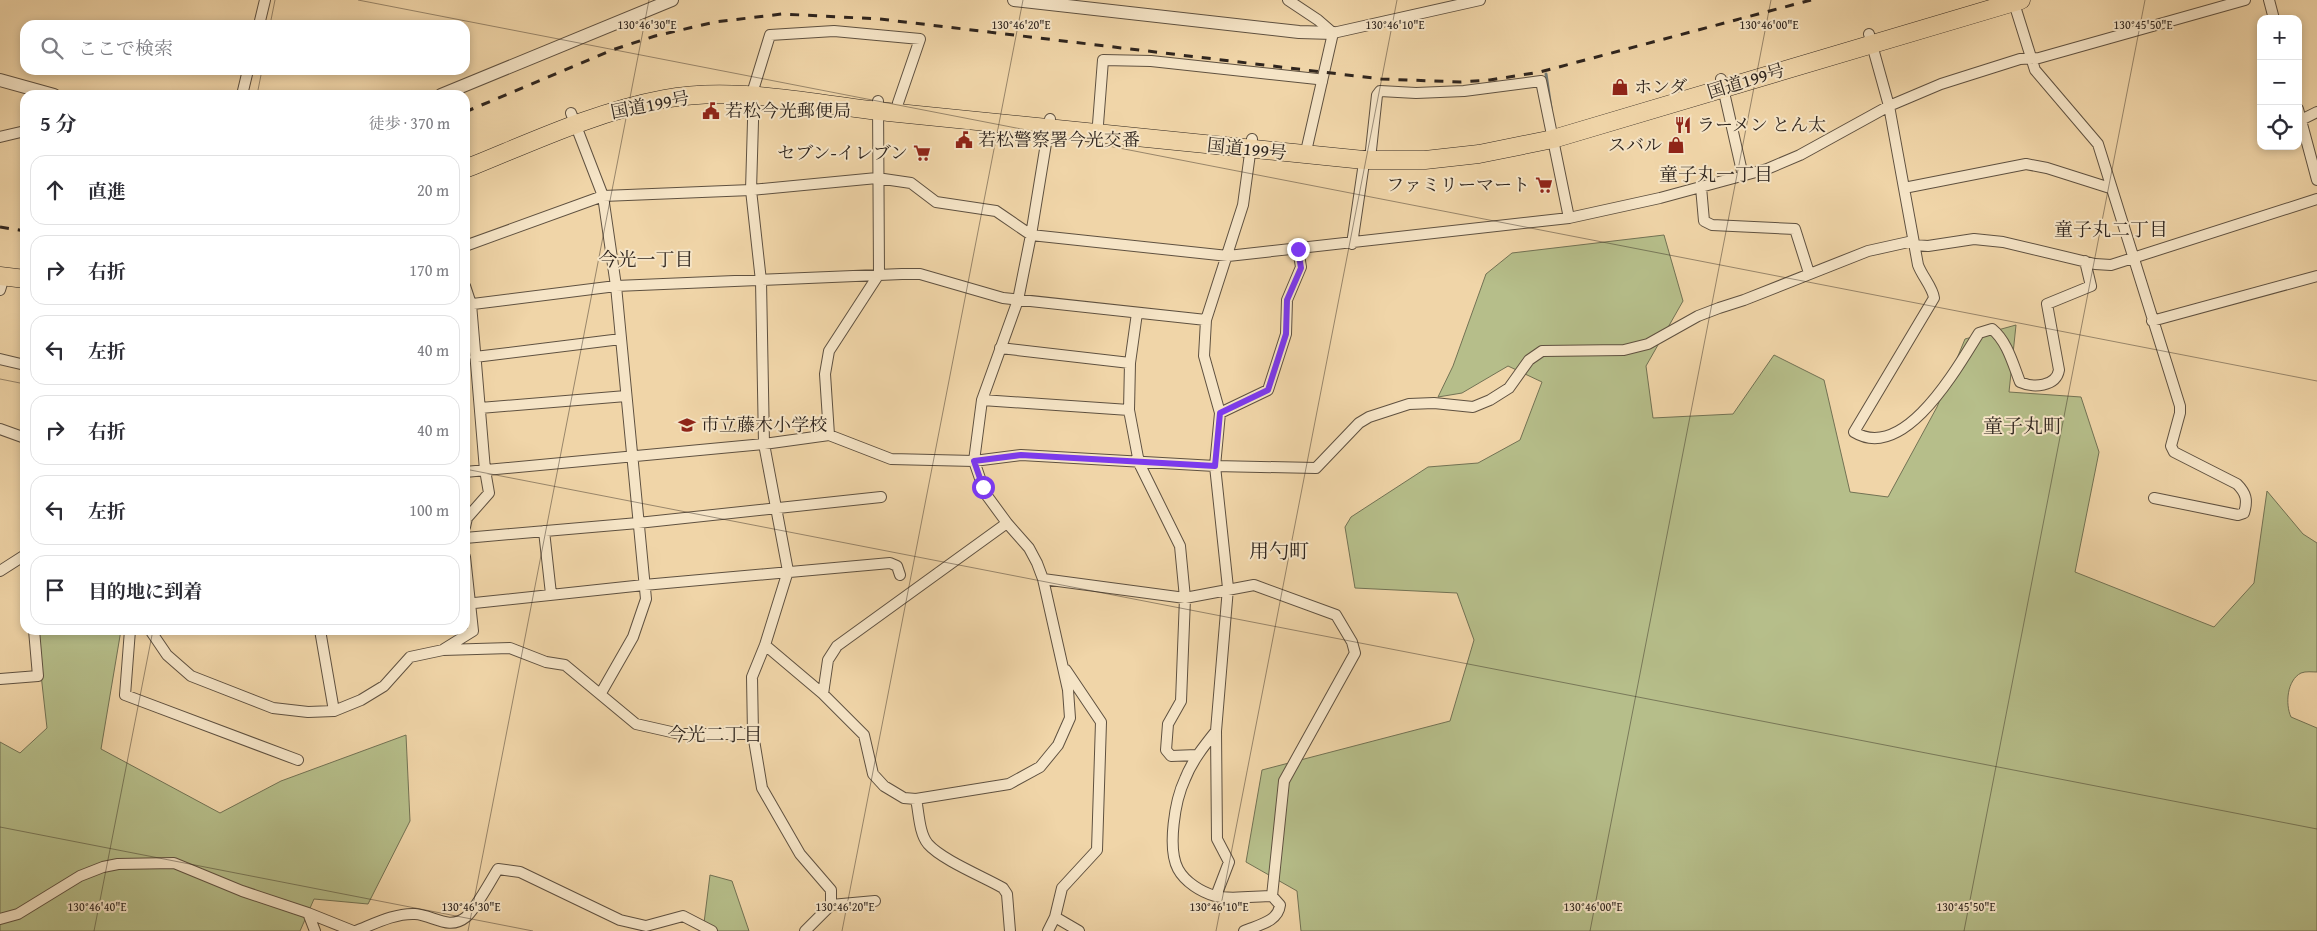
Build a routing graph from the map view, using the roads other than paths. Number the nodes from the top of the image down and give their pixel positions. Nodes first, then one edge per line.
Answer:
1 (265, 0) edge
2 (672, 0) edge
3 (1014, 0) edge
4 (1288, 0) edge
5 (1480, 0) edge
6 (1985, 0) edge
7 (2245, 0) edge
8 (2269, 0) edge
9 (2016, 1) edge
10 (2273, 15) edge
11 (260, 20) edge
12 (1333, 33) junction
13 (1870, 39) junction
14 (2031, 60) junction
15 (247, 75) edge
16 (0, 80) edge
17 (1322, 82) junction
18 (1722, 83) junction
19 (36, 90) edge
20 (243, 90) edge
21 (453, 90) edge
22 (754, 92) junction
23 (898, 103) junction
24 (878, 106) junction
25 (1889, 106) junction
26 (2317, 112) edge
27 (574, 119) junction
28 (2302, 120) edge
29 (1049, 124) junction
30 (1098, 124) junction
31 (2302, 124) edge
32 (20, 132) edge
33 (1552, 134) junction
34 (0, 137) edge
35 (1251, 144) junction
36 (1308, 147) junction
37 (1367, 154) junction
38 (470, 156) edge
39 (470, 167) edge
40 (1743, 176) junction
41 (877, 178) junction
42 (2317, 180) edge
43 (1701, 188) junction
44 (1904, 188) junction
45 (2110, 188) junction
46 (751, 190) junction
47 (603, 196) junction
48 (2317, 199) edge
49 (1569, 218) junction
50 (1031, 235) junction
51 (1913, 243) junction
52 (470, 244) edge
53 (1352, 244) junction
54 (1298, 249) junction
55 (1228, 256) junction
56 (2132, 259) junction
57 (2085, 261) junction
58 (879, 274) junction
59 (1809, 274) junction
60 (2317, 276) edge
61 (20, 280) edge
62 (761, 281) junction
63 (1, 283) edge
64 (616, 286) junction
65 (20, 287) edge
66 (1018, 300) junction
67 (470, 305) edge
68 (1137, 313) junction
69 (470, 320) edge
70 (1206, 320) junction
71 (2152, 321) junction
72 (621, 339) junction
73 (1000, 348) junction
74 (475, 357) junction
75 (0, 359) edge
76 (1130, 363) junction
77 (20, 364) edge
78 (626, 396) junction
79 (982, 400) junction
80 (480, 408) junction
81 (1129, 410) junction
82 (1220, 413) junction
83 (0, 429) edge
84 (829, 435) junction
85 (20, 436) edge
86 (764, 444) junction
87 (632, 457) junction
88 (974, 461) junction
89 (1139, 463) junction
90 (1215, 466) junction
91 (485, 470) junction
92 (470, 472) edge
93 (881, 497) dead end
94 (2154, 498) dead end
95 (777, 507) junction
96 (470, 515) edge
97 (638, 523) junction
98 (1007, 523) junction
99 (544, 531) junction
100 (470, 538) edge
101 (20, 558) edge
102 (0, 571) edge
103 (788, 571) junction
104 (900, 575) dead end
105 (1043, 579) junction
106 (644, 585) junction
107 (1228, 588) junction
108 (551, 594) junction
109 (1185, 598) junction
110 (470, 603) edge
111 (470, 614) edge
112 (470, 633) edge
113 (34, 635) edge
114 (130, 635) edge
115 (153, 635) edge
116 (321, 635) edge
117 (467, 635) edge
118 (765, 645) junction
119 (443, 650) junction
120 (1062, 665) junction
121 (0, 679) edge
122 (601, 694) junction
123 (822, 694) junction
124 (334, 711) junction
125 (1216, 731) junction
126 (753, 734) junction
127 (1198, 755) junction
128 (298, 760) dead end
129 (916, 799) junction
130 (1216, 896) junction
131 (1272, 896) junction
132 (875, 901) dead end
133 (831, 904) junction
134 (308, 913) junction
135 (1055, 917) junction
136 (0, 919) edge
137 (315, 931) edge
138 (355, 931) edge
139 (712, 931) edge
140 (805, 931) edge
141 (1010, 931) edge
142 (1048, 931) edge
143 (1079, 931) edge
144 (1244, 931) edge

1 - 11 street
2 - 21 street
3 - 12 street
4 - 12 street
5 - 12 street
6 - 13 highway, 国道199号
7 - 14 street
8 - 10 street
9 - 13 highway, 国道199号
9 - 14 street
12 - 17 street
13 - 18 highway, 国道199号
13 - 25 street
14 - 25 street
14 - 45 street
15 - 20 street
16 - 19 street
17 - 30 street
17 - 36 street
18 - 33 highway, 国道199号
18 - 40 street
22 - 23 street
22 - 24 highway, 国道199号
22 - 27 highway, 国道199号
22 - 46 street
23 - 24 highway, 国道199号
23 - 29 highway, 国道199号
24 - 29 highway, 国道199号
24 - 41 street
25 - 40 street
25 - 44 street
26 - 28 street
27 - 38 highway, 国道199号
27 - 39 highway, 国道199号
27 - 47 street
29 - 30 highway, 国道199号
29 - 35 highway, 国道199号
29 - 50 street
30 - 35 highway, 国道199号
31 - 42 street
32 - 34 street
33 - 37 highway, 国道199号
33 - 37 street
33 - 49 street
35 - 36 highway, 国道199号
35 - 37 highway, 国道199号
35 - 55 street
36 - 37 highway, 国道199号
37 - 53 street
40 - 43 street
41 - 46 street
41 - 50 street
41 - 58 street
43 - 49 street
43 - 59 street
44 - 45 street
44 - 51 street
45 - 56 street
46 - 47 street
46 - 62 street
47 - 52 street
47 - 64 street
48 - 56 street
49 - 53 street
50 - 55 street
50 - 66 street
51 - 57 street
51 - 57 street
51 - 59 street
53 - 54 street
54 - 55 street
54 - 82 street
55 - 70 street
56 - 57 street
56 - 71 street
58 - 62 street
58 - 66 street
58 - 84 street
59 - 90 street
60 - 71 street
61 - 63 highway
62 - 64 street
62 - 86 street
63 - 65 highway
64 - 67 street
64 - 72 street
66 - 68 street
66 - 73 street
68 - 70 street
68 - 76 street
69 - 74 street
70 - 82 street
71 - 94 street
72 - 74 street
72 - 78 street
73 - 76 street
73 - 79 street
74 - 80 street
75 - 77 street
76 - 81 street
78 - 80 street
78 - 87 street
79 - 81 street
79 - 88 street
80 - 91 street
81 - 89 street
82 - 90 street
83 - 85 street
84 - 86 street
84 - 88 street
86 - 87 street
86 - 95 street
87 - 91 street
87 - 97 street
88 - 89 street
88 - 98 street
89 - 90 street
89 - 109 street
90 - 107 street
91 - 92 street
91 - 96 street
93 - 95 street
95 - 97 street
95 - 103 street
97 - 99 street
97 - 106 street
98 - 105 street
98 - 123 street
99 - 100 street
99 - 108 street
101 - 102 street
103 - 104 street
103 - 106 street
103 - 118 street
105 - 109 street
105 - 120 street
106 - 108 street
106 - 122 street
107 - 109 street
107 - 125 street
107 - 131 street
108 - 110 street
109 - 127 street
111 - 112 street
113 - 121 street
114 - 128 street
115 - 124 street
116 - 124 street
117 - 119 street
118 - 123 street
118 - 126 street
119 - 122 street
119 - 124 street
120 - 129 street
120 - 135 street
122 - 126 street
123 - 129 street
125 - 127 street
125 - 130 street
126 - 133 street
127 - 130 street
129 - 141 street
130 - 131 street
131 - 144 street
132 - 133 street
133 - 140 street
134 - 136 street
134 - 137 street
134 - 138 street
135 - 142 street
135 - 143 street
138 - 139 street

